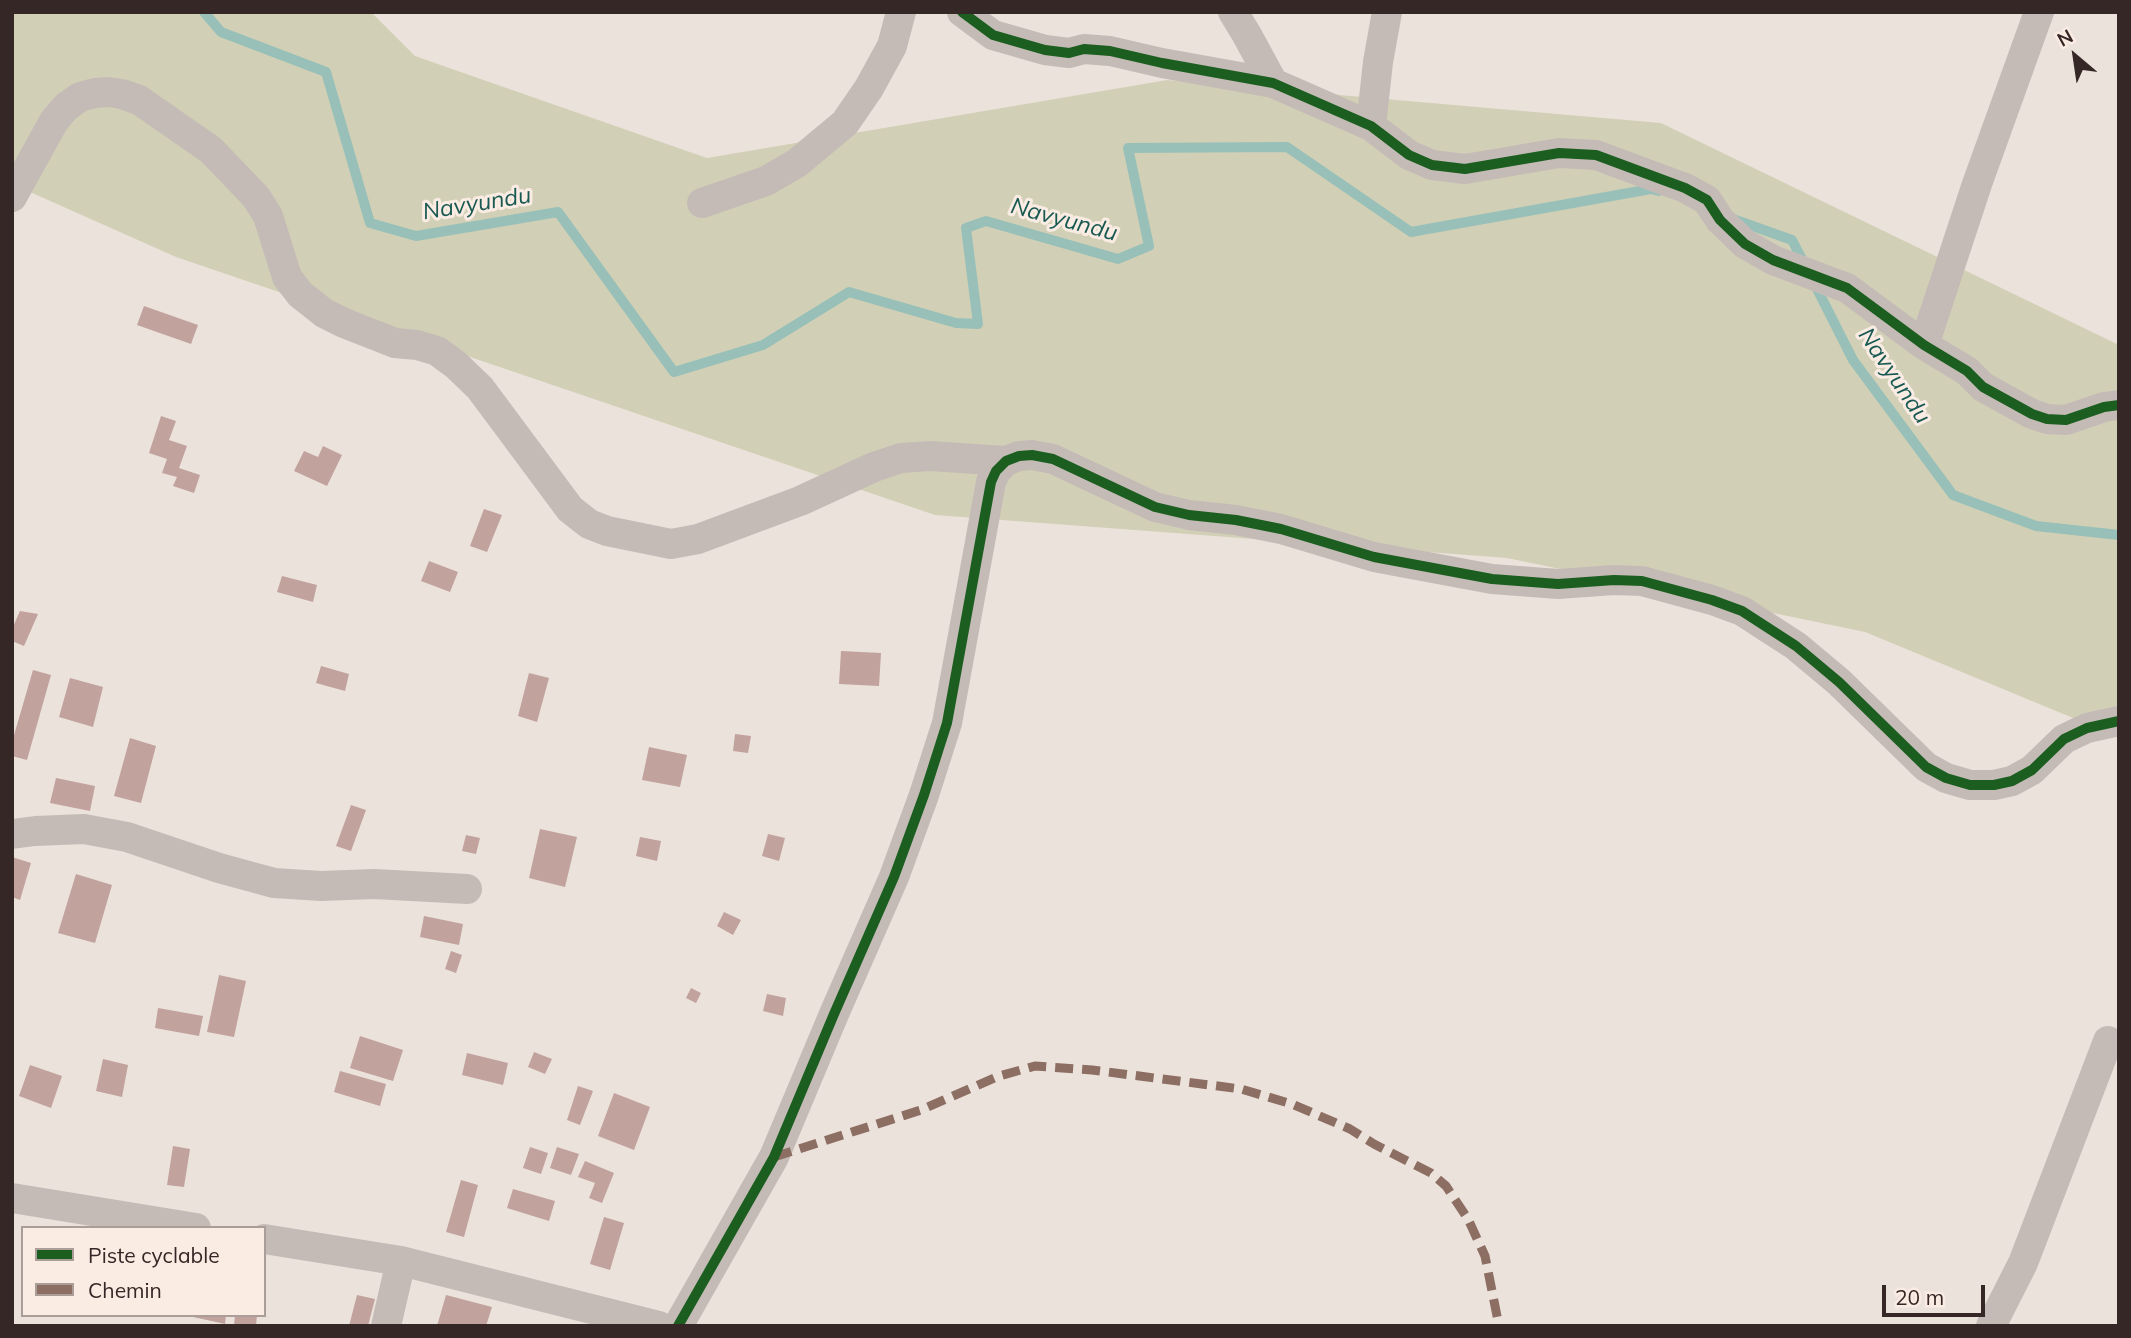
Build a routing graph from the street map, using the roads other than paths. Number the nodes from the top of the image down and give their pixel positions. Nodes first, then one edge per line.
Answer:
1 (901, 12) edge
2 (962, 12) edge
3 (1233, 12) edge
4 (1387, 12) edge
5 (2039, 12) edge
6 (1273, 83) junction
7 (1371, 126) junction
8 (12, 197) edge
9 (702, 203) dead end
10 (1924, 345) junction
11 (2119, 405) edge
12 (1006, 461) junction
13 (2119, 721) edge
14 (12, 834) edge
15 (467, 889) dead end
16 (2108, 1041) dead end
17 (12, 1198) edge
18 (184, 1226) edge
19 (266, 1239) edge
20 (401, 1261) junction
21 (386, 1326) edge
22 (659, 1326) edge
23 (678, 1326) edge
24 (1991, 1326) edge

1 - 9 street
2 - 6 street
3 - 6 street
4 - 7 street
5 - 10 street
6 - 7 street
7 - 10 street
8 - 12 street
10 - 11 street
12 - 13 street
12 - 23 street
14 - 15 street
16 - 24 street
17 - 18 street
19 - 20 street
20 - 21 street
20 - 22 street

